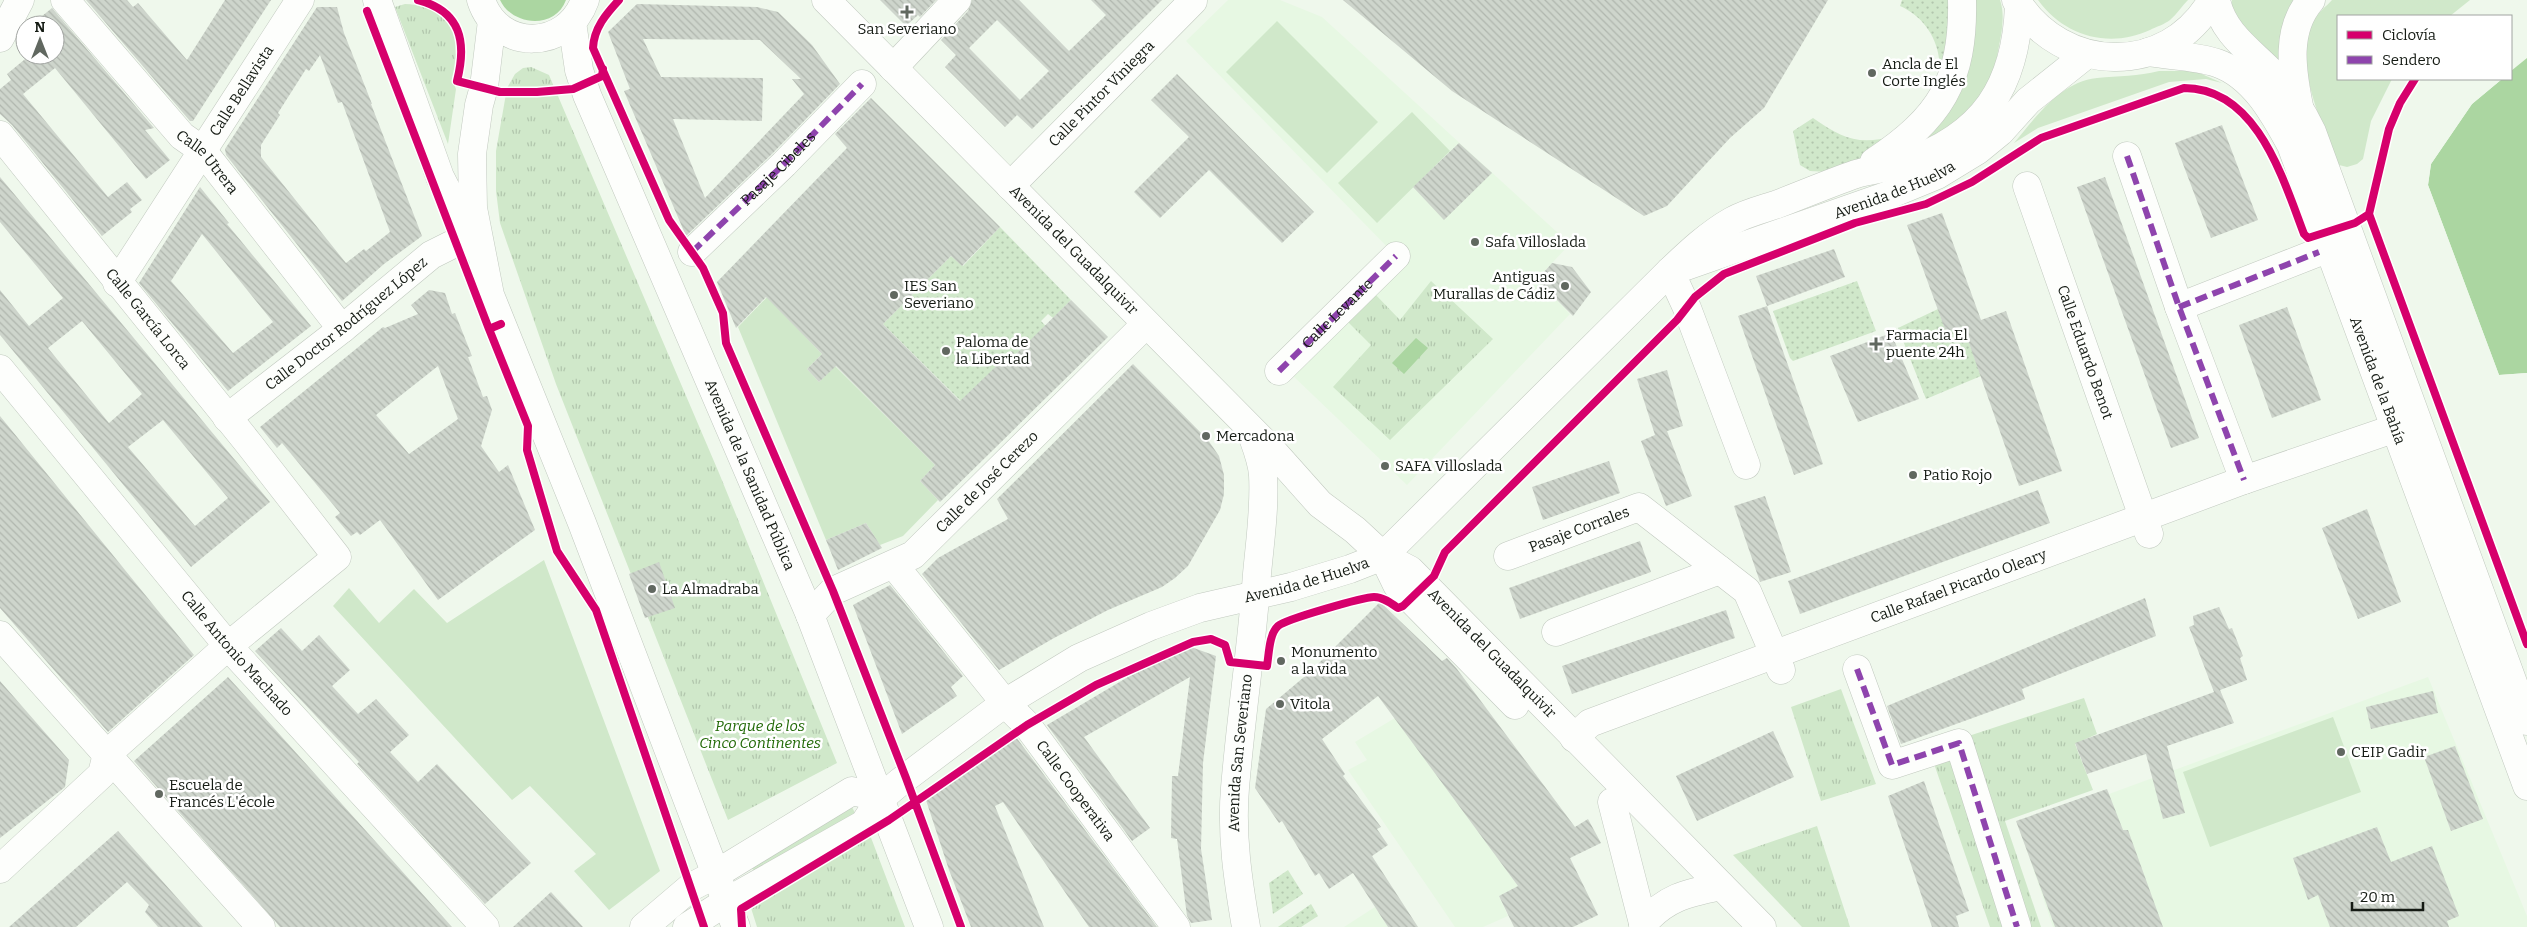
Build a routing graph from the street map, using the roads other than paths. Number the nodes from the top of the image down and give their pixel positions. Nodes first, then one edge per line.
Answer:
1 (20, 0) edge
2 (65, 0) edge
3 (300, 0) edge
4 (377, 0) edge
5 (826, 0) edge
6 (958, 0) edge
7 (1962, 0) edge
8 (2212, 0) edge
9 (2216, 0) edge
10 (2311, 0) edge
11 (1193, 2) dead end
12 (2017, 2) edge
13 (482, 7) edge
14 (578, 11) edge
15 (0, 38) edge
16 (2148, 52) junction
17 (2087, 54) junction
18 (893, 68) junction
19 (862, 84) dead end
20 (2300, 106) junction
21 (0, 135) edge
22 (202, 150) junction
23 (2127, 156) dead end
24 (1856, 174) junction
25 (1010, 186) junction
26 (2027, 186) dead end
27 (468, 233) junction
28 (692, 252) dead end
29 (2319, 252) dead end
30 (1396, 256) dead end
31 (483, 261) junction
32 (1670, 271) junction
33 (117, 283) junction
34 (2179, 307) junction
35 (1146, 324) junction
36 (342, 329) junction
37 (0, 370) edge
38 (1279, 371) dead end
39 (227, 418) junction
40 (1251, 432) junction
41 (2399, 435) junction
42 (1746, 465) dead end
43 (2244, 480) junction
44 (2146, 526) junction
45 (1383, 556) junction
46 (1508, 556) dead end
47 (894, 565) junction
48 (1720, 570) junction
49 (1256, 594) junction
50 (810, 615) junction
51 (1556, 632) dead end
52 (0, 635) edge
53 (228, 646) junction
54 (1778, 662) junction
55 (1857, 669) dead end
56 (1005, 703) junction
57 (2527, 721) edge
58 (1567, 744) junction
59 (107, 754) junction
60 (2527, 786) edge
61 (881, 798) junction
62 (1612, 802) junction
63 (0, 869) edge
64 (716, 874) junction
65 (1711, 888) junction
66 (726, 902) junction
67 (1643, 926) edge
68 (261, 927) edge
69 (485, 927) edge
70 (644, 927) edge
71 (687, 927) edge
72 (736, 927) edge
73 (929, 927) edge
74 (1176, 927) edge
75 (1246, 927) edge
76 (1736, 927) edge
77 (1762, 927) edge
78 (2017, 927) edge

1 - 15 main road
2 - 22 main road, Calle Utrera
3 - 22 main road, Calle Bellavista
4 - 27 main road
5 - 18 main road, Avenida del Guadalquivir
6 - 18 main road
7 - 24 main road
8 - 16 main road
9 - 20 main road, Avenida de la Bahía
10 - 20 main road
11 - 25 main road, Calle Pintor Viniegra
12 - 17 main road
12 - 24 main road, Avenida de Huelva
13 - 14 main road
13 - 31 main road
14 - 50 main road, Avenida de la Sanidad Pública
16 - 17 main road
16 - 41 main road, Avenida de la Bahía
17 - 32 main road, Avenida de Huelva
18 - 25 main road, Avenida del Guadalquivir
19 - 28 main road, Pasaje Cibeles
20 - 57 main road, Avenida de la Bahía
21 - 33 main road, Calle García Lorca
22 - 33 main road, Calle Bellavista
22 - 36 main road, Calle Utrera
23 - 34 main road
24 - 32 main road, Avenida de Huelva
25 - 35 main road, Avenida del Guadalquivir
26 - 44 main road, Calle Eduardo Benot
27 - 31 main road
27 - 36 main road, Calle Doctor Rodríguez López
29 - 34 main road
30 - 38 main road, Calle Levante
31 - 64 main road
32 - 42 main road
32 - 45 main road, Avenida de Huelva
33 - 39 main road, Calle García Lorca
34 - 43 main road
35 - 40 main road, Avenida del Guadalquivir
35 - 47 main road, Calle de José Cerezo
36 - 39 main road, Calle Doctor Rodríguez López
37 - 53 main road, Calle Antonio Machado
39 - 53 main road, Calle García Lorca
40 - 45 main road, Avenida del Guadalquivir
40 - 49 main road, Avenida San Severiano
41 - 43 main road, Calle Rafael Picardo Oleary
41 - 44 main road, Calle Rafael Picardo Oleary
41 - 60 main road, Avenida de la Bahía
43 - 44 main road, Calle Rafael Picardo Oleary
44 - 54 main road, Calle Rafael Picardo Oleary
45 - 49 main road, Avenida de Huelva
45 - 58 main road, Avenida del Guadalquivir
46 - 48 main road, Pasaje Corrales
47 - 50 main road, Calle de José Cerezo
47 - 56 main road, Calle Cooperativa
48 - 51 main road
48 - 54 main road, Pasaje Corrales
49 - 56 main road, Avenida de Huelva
49 - 75 main road, Avenida San Severiano
50 - 61 main road, Avenida de la Sanidad Pública
52 - 59 main road
53 - 59 main road
53 - 69 main road, Calle Antonio Machado
54 - 58 main road, Calle Rafael Picardo Oleary
55 - 78 main road
56 - 61 main road, Avenida de Huelva
56 - 74 main road, Calle Cooperativa
58 - 62 main road, Avenida del Guadalquivir
58 - 65 main road, Avenida del Guadalquivir
59 - 63 main road
59 - 68 main road
61 - 64 main road
61 - 66 main road, Avenida de Huelva
61 - 73 main road, Avenida de la Sanidad Pública
62 - 65 main road, Avenida del Guadalquivir
62 - 67 main road
64 - 66 main road
64 - 70 main road
65 - 67 main road
65 - 76 main road, Avenida del Guadalquivir
65 - 77 main road, Avenida del Guadalquivir
66 - 71 main road, Avenida de Huelva
66 - 72 main road

